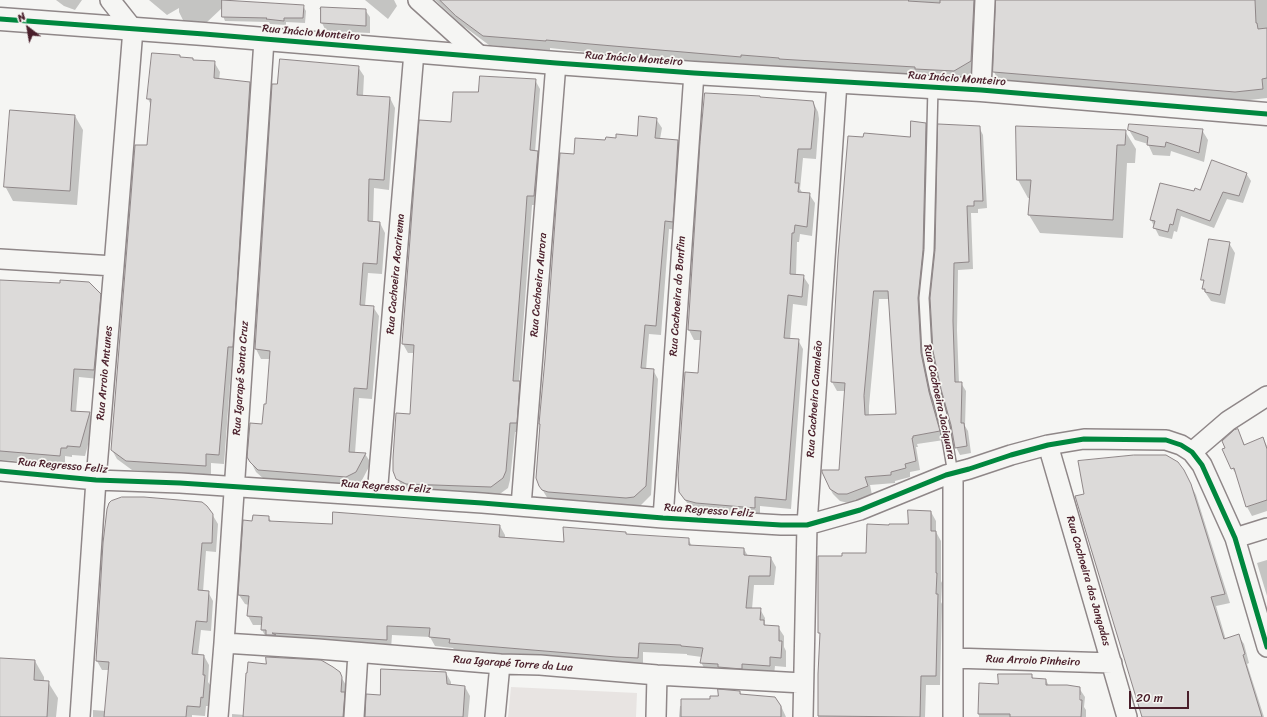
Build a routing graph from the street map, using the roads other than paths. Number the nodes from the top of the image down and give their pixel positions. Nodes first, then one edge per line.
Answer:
1 (110, 0) edge
2 (418, 0) edge
3 (985, 0) edge
4 (0, 19) edge
5 (133, 29) junction
6 (264, 40) junction
7 (414, 52) junction
8 (480, 56) junction
9 (556, 64) junction
10 (694, 73) junction
11 (837, 82) junction
12 (933, 87) junction
13 (981, 90) junction
14 (1267, 114) edge
15 (0, 259) edge
16 (114, 266) junction
17 (1267, 396) edge
18 (1048, 445) junction
19 (1192, 452) junction
20 (0, 471) edge
21 (953, 474) junction
22 (96, 480) junction
23 (234, 487) junction
24 (377, 496) junction
25 (521, 506) junction
26 (662, 518) junction
27 (807, 524) junction
28 (1267, 528) edge
29 (1235, 538) junction
30 (224, 643) junction
31 (1267, 647) edge
32 (358, 653) junction
33 (953, 658) junction
34 (500, 664) junction
35 (1112, 664) junction
36 (657, 675) junction
37 (803, 683) junction
38 (1121, 694) junction
39 (80, 717) edge
40 (218, 717) edge
41 (354, 717) edge
42 (495, 717) edge
43 (656, 717) edge
44 (803, 717) edge
45 (953, 717) edge
46 (1117, 717) edge
47 (1127, 717) edge

1 - 5 street
2 - 8 street
3 - 13 street
4 - 5 street, Rua Inácio Monteiro
5 - 6 street, Rua Inácio Monteiro
5 - 16 street, Rua Arroio Antunes
6 - 7 street, Rua Inácio Monteiro
6 - 23 street, Rua Igarapé Santa Cruz
7 - 8 street, Rua Inácio Monteiro
7 - 24 street, Rua Cachoeira Acarirema
8 - 9 street, Rua Inácio Monteiro
9 - 10 street, Rua Inácio Monteiro
9 - 25 street, Rua Cachoeira Aurora
10 - 11 street, Rua Inácio Monteiro
10 - 26 street, Rua Cachoeira do Bonfim
11 - 12 street, Rua Inácio Monteiro
11 - 27 street, Rua Cachoeira Camaleão
12 - 13 street, Rua Inácio Monteiro
12 - 21 lane, Rua Cachoeira Jaciquara
13 - 14 street, Rua Inácio Monteiro
15 - 16 street
16 - 22 street, Rua Arroio Antunes
17 - 19 street
18 - 19 street, Rua Regresso Feliz
18 - 21 street, Rua Regresso Feliz
18 - 35 street, Rua Cachoeira das Jangadas
19 - 29 street, Rua Regresso Feliz
20 - 22 street, Rua Regresso Feliz
21 - 27 street, Rua Regresso Feliz
21 - 33 street, Rua Cachoeira Jaciquara
22 - 23 street, Rua Regresso Feliz
22 - 39 street, Rua Arroio Antunes
23 - 24 street, Rua Regresso Feliz
23 - 30 street, Rua Igarapé Santa Cruz
24 - 25 street, Rua Regresso Feliz
25 - 26 street, Rua Regresso Feliz
26 - 27 street, Rua Regresso Feliz
27 - 37 street, Rua Cachoeira Camaleão
28 - 29 street
29 - 31 street, Rua Regresso Feliz
30 - 32 street, Rua Igarapé Torre da Lua
30 - 40 street, Rua Igarapé Santa Cruz
32 - 34 street, Rua Igarapé Torre da Lua
32 - 41 street
33 - 35 street, Rua Arroio Pinheiro
33 - 45 street, Rua Cachoeira Jaciquara
34 - 36 street, Rua Igarapé Torre da Lua
34 - 42 street
35 - 38 street, Rua Cachoeira das Jangadas
36 - 37 street, Rua Igarapé Torre da Lua
36 - 43 street
37 - 44 street, Rua Cachoeira Camaleão
38 - 46 street
38 - 47 street, Rua Cachoeira das Jangadas

